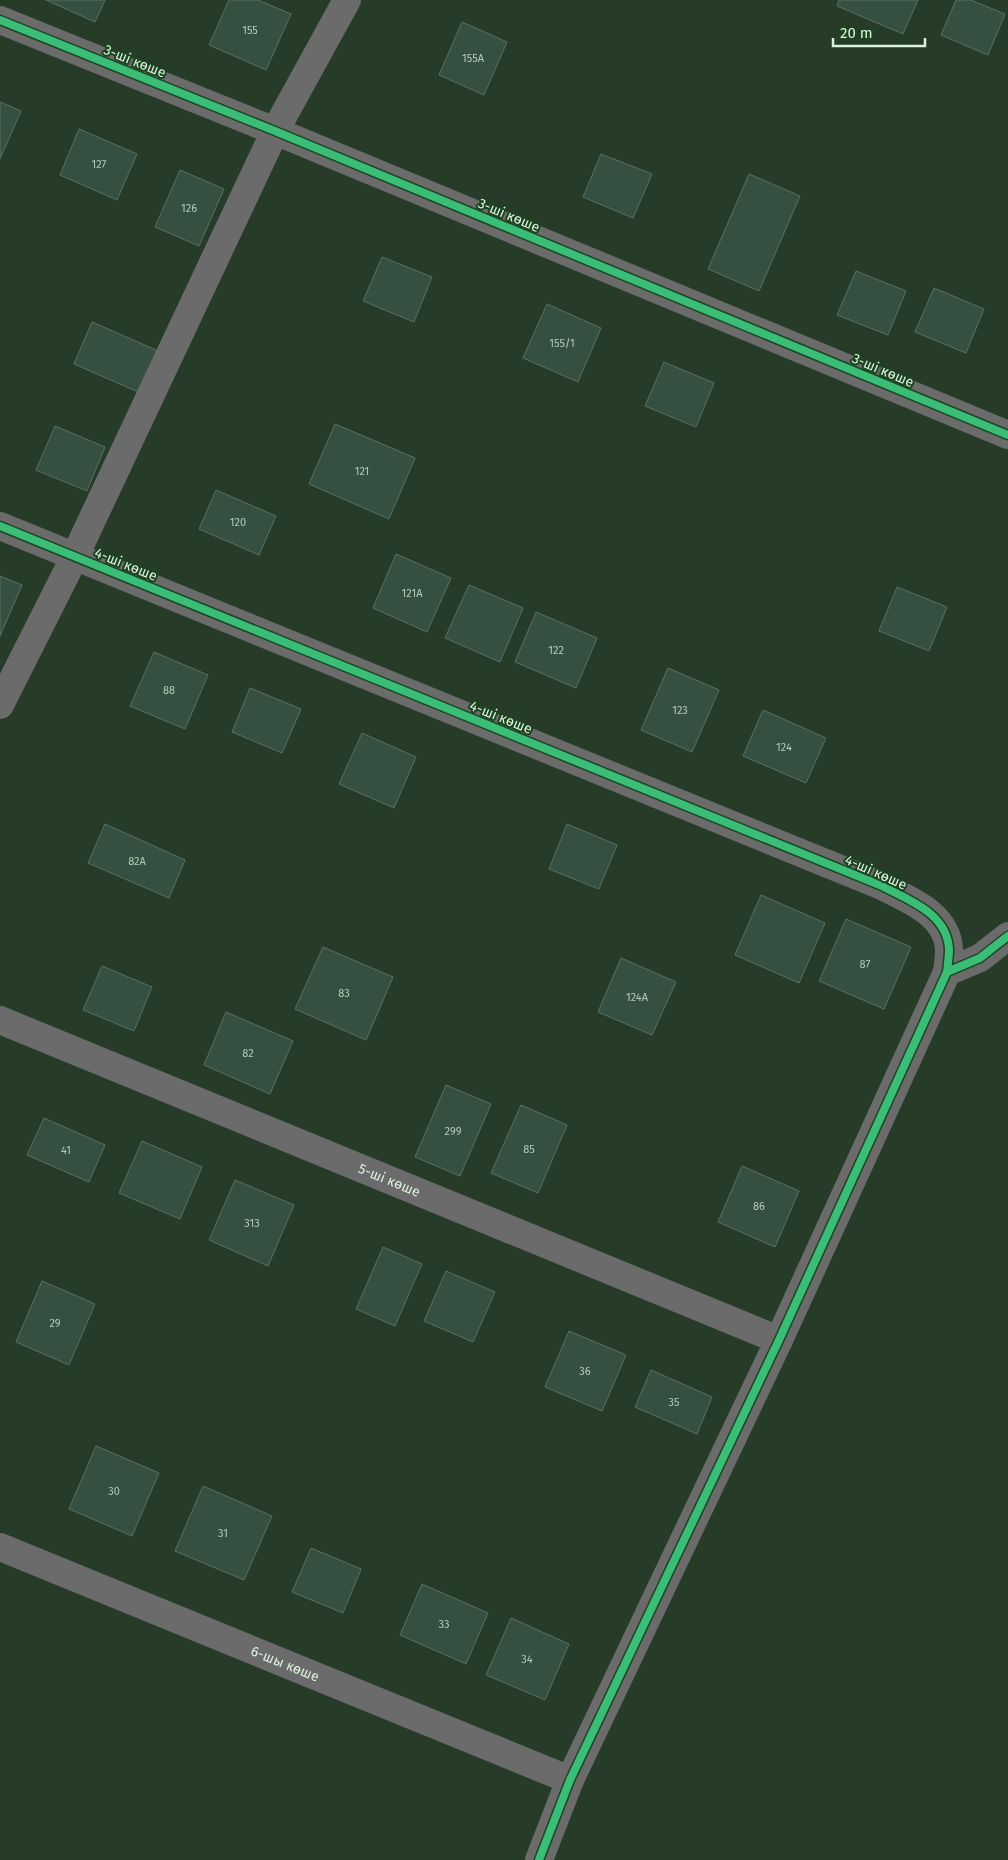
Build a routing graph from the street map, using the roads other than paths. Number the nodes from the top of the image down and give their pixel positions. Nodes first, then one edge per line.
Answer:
1 (347, 0) edge
2 (0, 20) edge
3 (275, 131) junction
4 (1008, 435) edge
5 (0, 526) edge
6 (75, 556) junction
7 (0, 705) edge
8 (1008, 936) edge
9 (947, 972) junction
10 (0, 1020) edge
11 (779, 1340) junction
12 (0, 1547) edge
13 (570, 1780) junction
14 (539, 1860) edge

1 - 3 street
2 - 3 street, 3-ші көше
3 - 4 street, 3-ші көше
3 - 6 street
5 - 6 street, 4-ші көше
6 - 7 street
6 - 9 street, 4-ші көше
8 - 9 street
9 - 11 street
10 - 11 street, 5-ші көше
11 - 13 street
12 - 13 street, 6-шы көше
13 - 14 street

